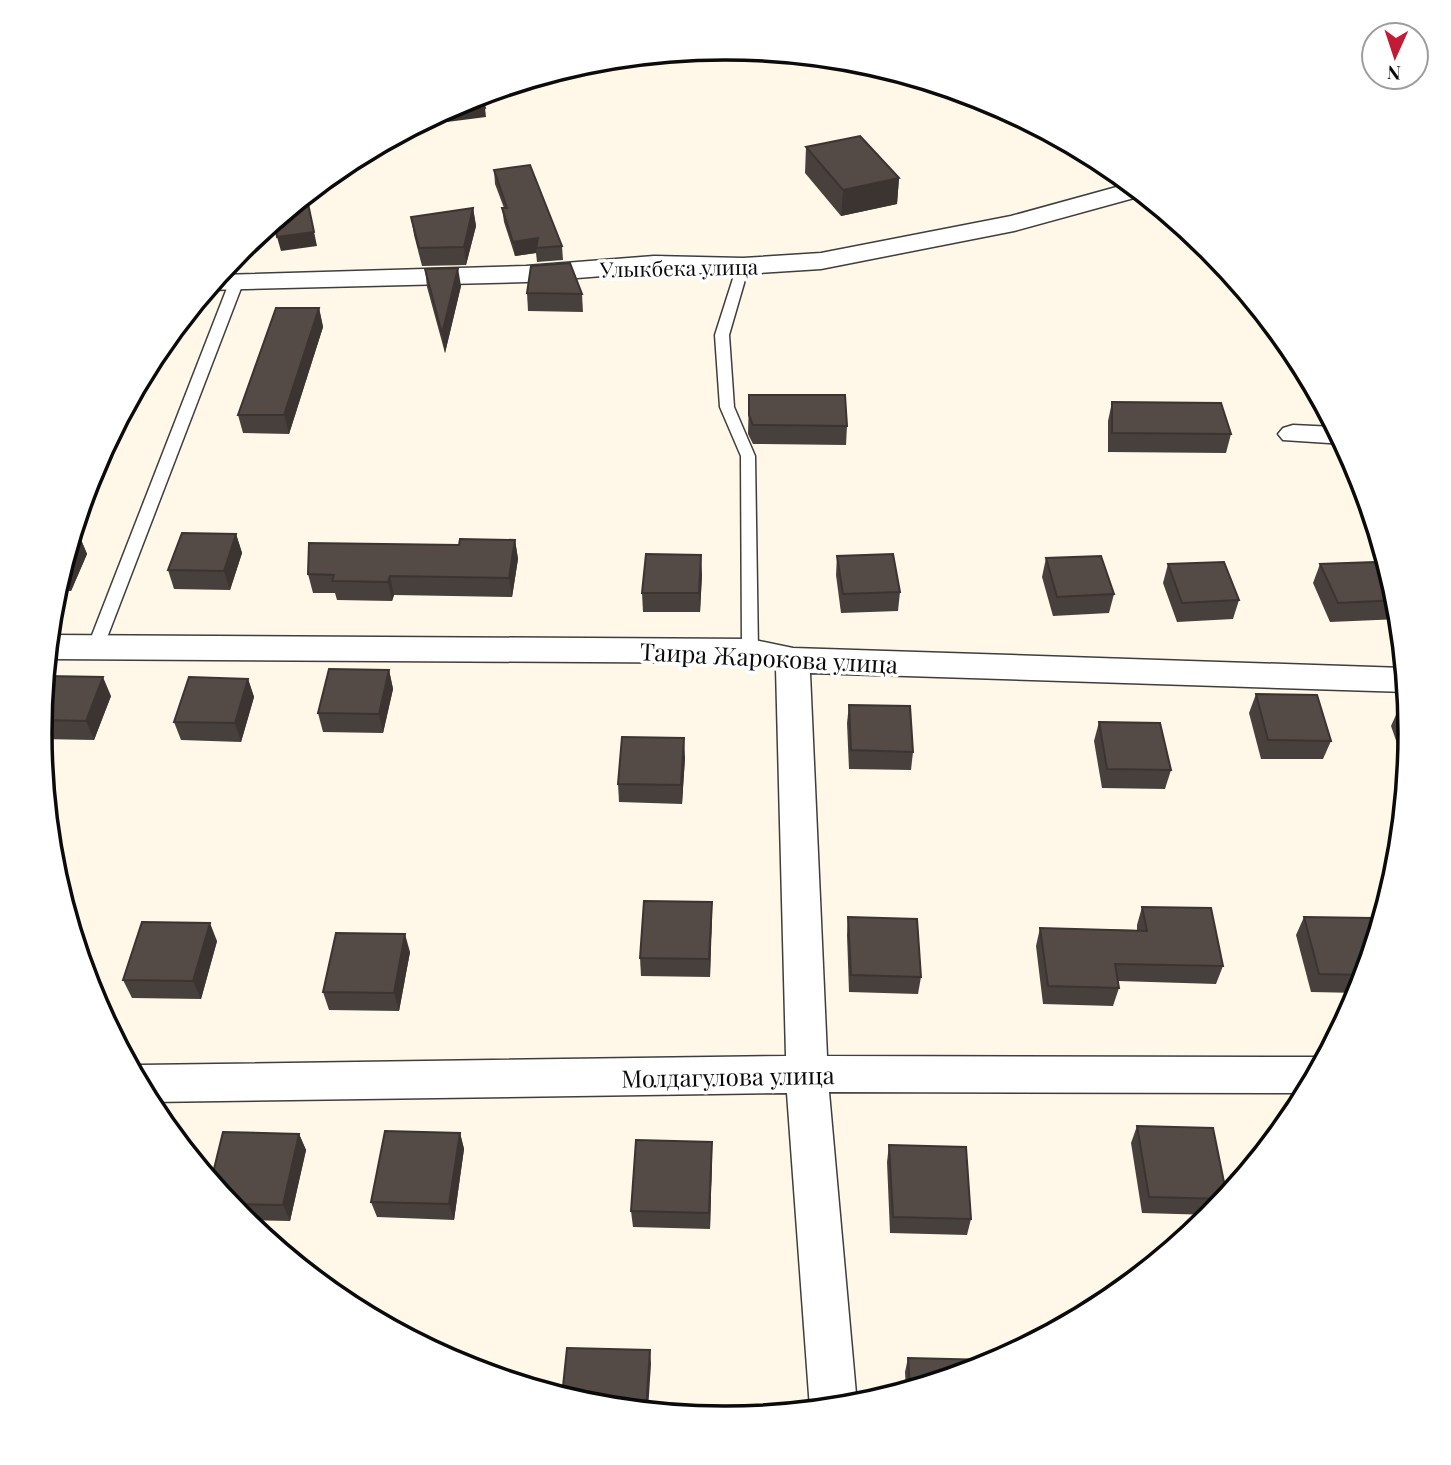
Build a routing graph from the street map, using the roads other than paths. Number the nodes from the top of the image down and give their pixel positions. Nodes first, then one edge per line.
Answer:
1 (1126, 192) edge
2 (743, 266) junction
3 (226, 283) edge
4 (223, 286) edge
5 (1293, 435) dead end
6 (1329, 436) edge
7 (58, 647) edge
8 (96, 648) junction
9 (750, 652) junction
10 (793, 660) junction
11 (1396, 680) edge
12 (807, 1074) junction
13 (1304, 1075) edge
14 (152, 1084) edge
15 (832, 1397) edge

1 - 2 street, Улыкбека улица
2 - 3 street, Улыкбека улица
2 - 9 lane
4 - 8 lane
5 - 6 street
7 - 8 street, Таира Жарокова улица
8 - 9 street, Таира Жарокова улица
9 - 10 street, Таира Жарокова улица
10 - 11 street, Таира Жарокова улица
10 - 12 street
12 - 13 street, Молдагулова улица
12 - 14 street, Молдагулова улица
12 - 15 street

